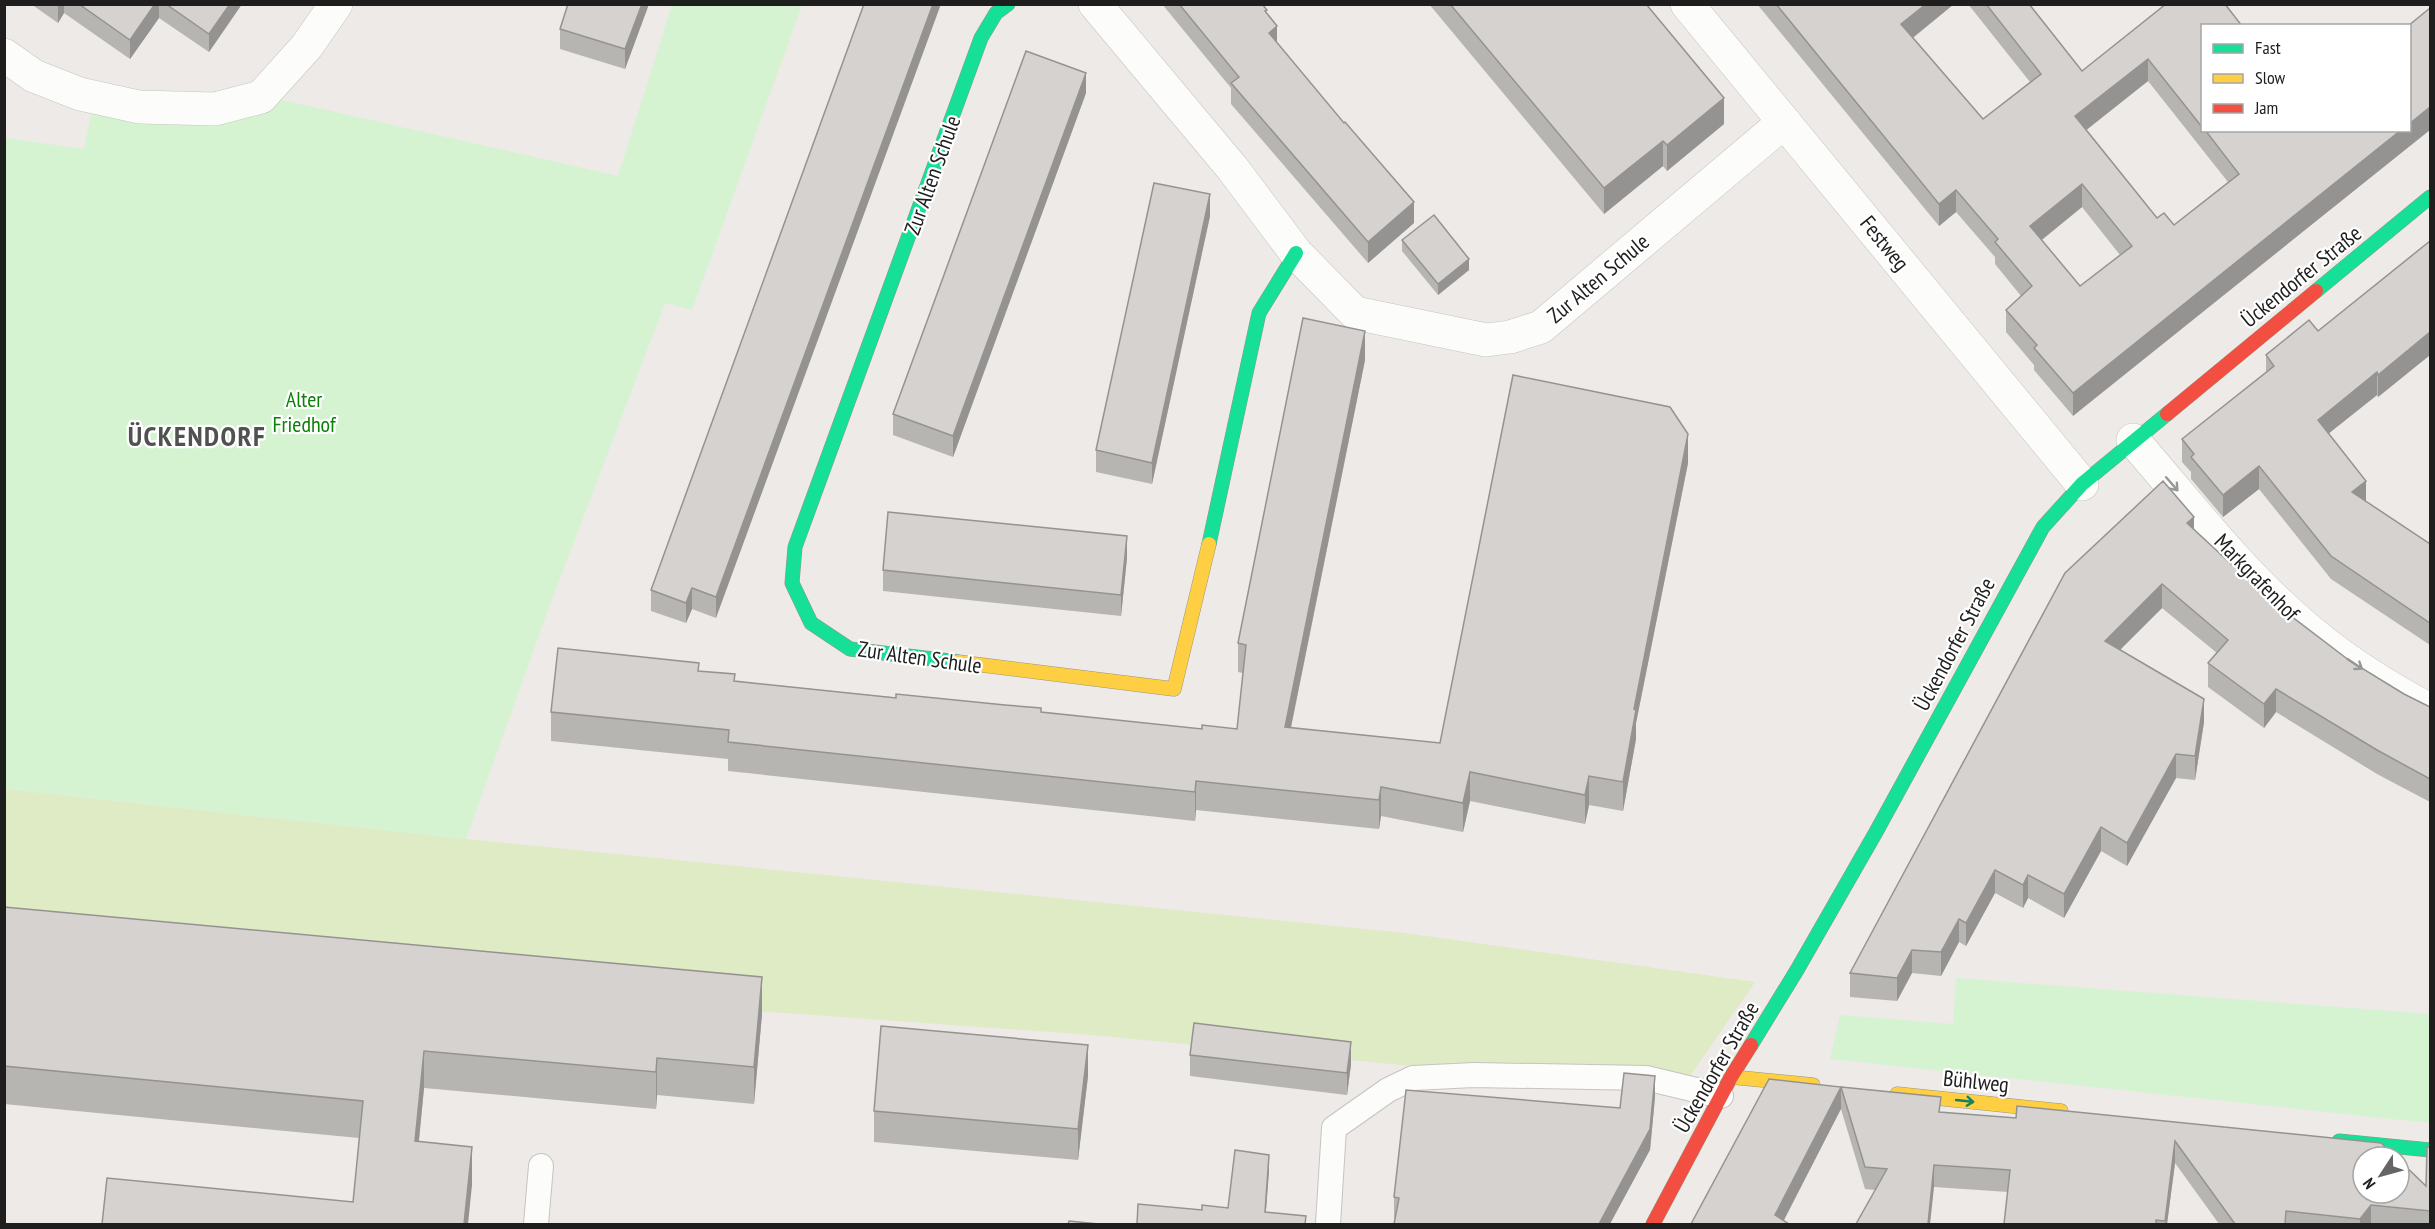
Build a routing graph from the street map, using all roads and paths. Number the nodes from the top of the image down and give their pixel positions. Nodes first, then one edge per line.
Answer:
1 (336, 4) edge
2 (1008, 4) edge
3 (1095, 4) edge
4 (1687, 4) edge
5 (4, 55) edge
6 (1784, 122) junction
7 (2430, 198) edge
8 (1296, 253) junction
9 (2133, 440) junction
10 (2082, 484) junction
11 (2430, 710) edge
12 (1726, 1087) junction
13 (1824, 1087) edge
14 (1883, 1093) edge
15 (2073, 1113) edge
16 (2323, 1139) edge
17 (2430, 1150) edge
18 (541, 1166) dead end
19 (536, 1224) edge
20 (1328, 1224) edge
21 (1653, 1224) edge

1 - 5 street
2 - 8 street, Zur Alten Schule
3 - 8 street, Zur Alten Schule
4 - 6 street, Festweg
6 - 8 street, Zur Alten Schule
6 - 10 street, Festweg
7 - 9 street, Ückendorfer Straße
9 - 10 street, Ückendorfer Straße
9 -> 11 street, Markgrafenhof
10 - 12 street, Ückendorfer Straße
12 - 13 street
12 - 20 lane
12 - 21 street, Ückendorfer Straße
14 -> 15 street, Bühlweg
16 - 17 street
18 - 19 lane

